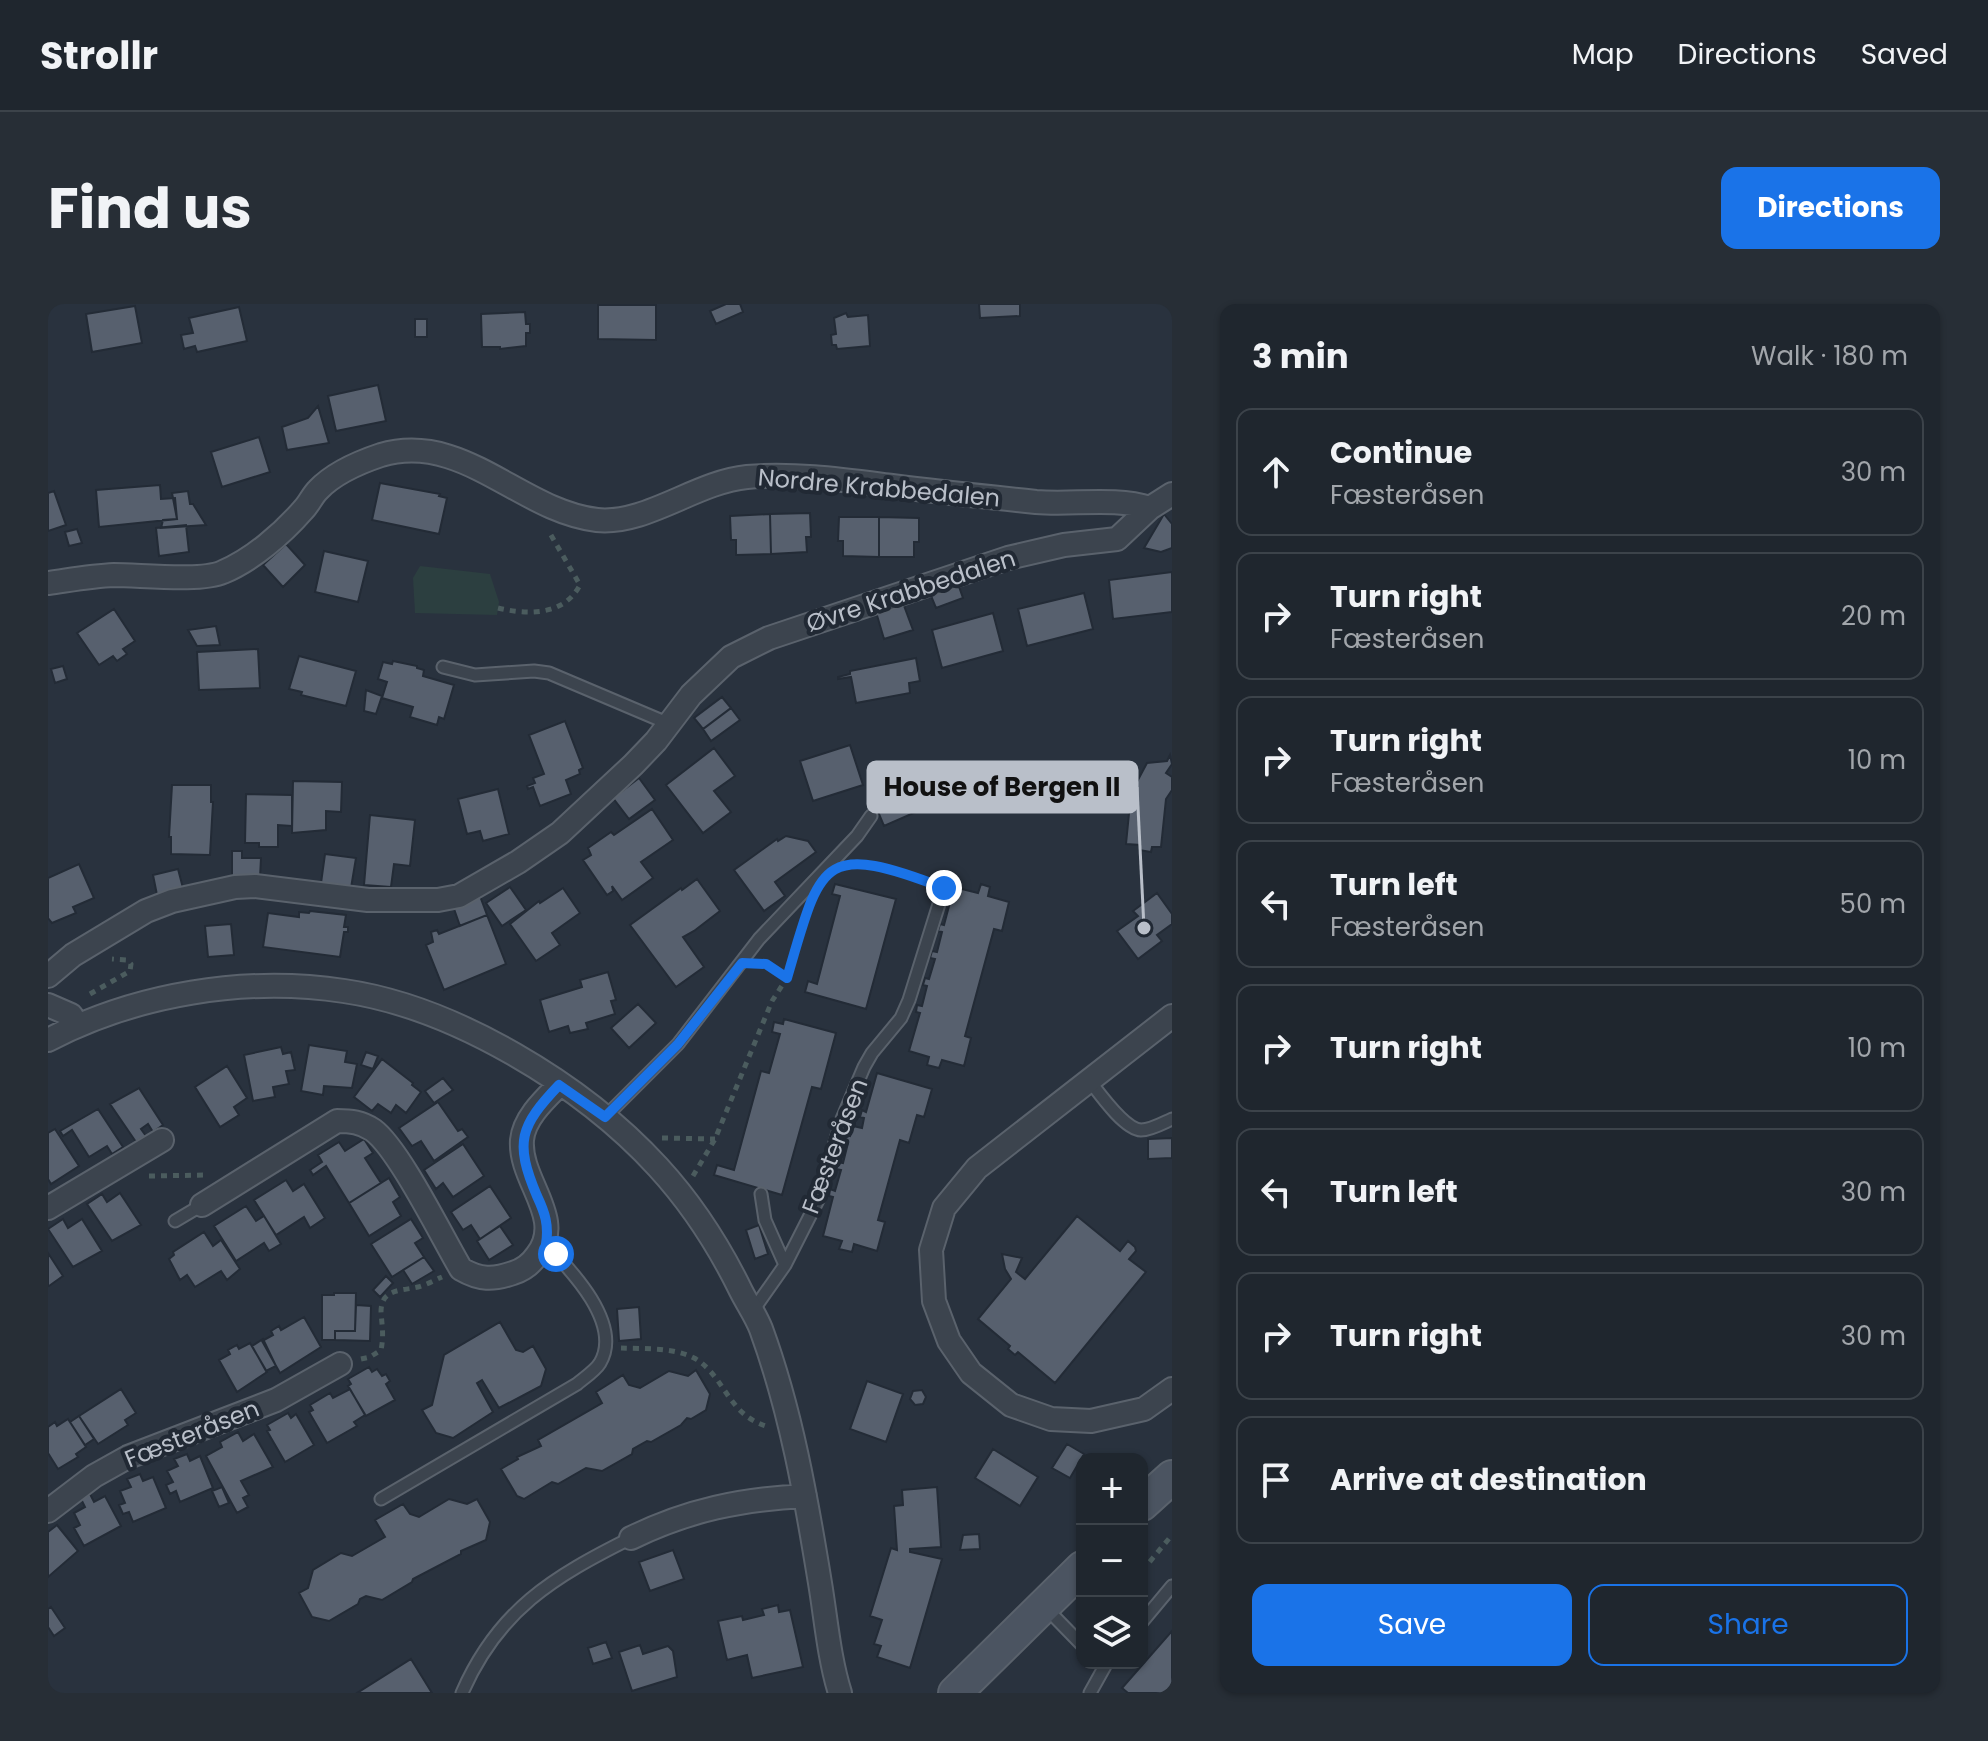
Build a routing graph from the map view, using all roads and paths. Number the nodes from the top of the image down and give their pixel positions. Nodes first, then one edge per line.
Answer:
1 (1172, 494) edge
2 (538, 499) junction
3 (1150, 508) junction
4 (48, 583) edge
5 (498, 608) dead end
6 (443, 667) dead end
7 (667, 723) junction
8 (871, 816) dead end
9 (849, 863) dead end
10 (944, 888) joint
11 (807, 909) dead end
12 (73, 955) junction
13 (742, 963) junction
14 (48, 976) edge
15 (787, 978) junction
16 (48, 1005) edge
17 (1172, 1016) edge
18 (77, 1025) junction
19 (48, 1040) edge
20 (1089, 1080) junction
21 (559, 1085) junction
22 (605, 1117) junction
23 (1172, 1119) edge
24 (655, 1135) dead end
25 (715, 1139) junction
26 (162, 1140) dead end
27 (129, 1158) junction
28 (252, 1174) junction
29 (761, 1194) dead end
30 (682, 1196) junction
31 (202, 1205) joint
32 (48, 1208) edge
33 (175, 1221) dead end
34 (546, 1244) junction
35 (785, 1265) junction
36 (461, 1269) junction
37 (752, 1313) junction
38 (604, 1347) junction
39 (340, 1364) joint
40 (1172, 1389) edge
41 (776, 1428) dead end
42 (1172, 1477) edge
43 (805, 1496) junction
44 (381, 1499) dead end
45 (1148, 1499) edge
46 (48, 1511) edge
47 (1172, 1535) edge
48 (631, 1538) joint
49 (1148, 1564) edge
50 (1076, 1574) edge
51 (1172, 1586) edge
52 (1045, 1607) junction
53 (1148, 1615) edge
54 (1076, 1639) edge
55 (1102, 1669) edge
56 (462, 1693) edge
57 (840, 1693) edge
58 (955, 1693) edge
59 (1090, 1693) edge

1 - 3 street, Øvre Krabbedalen
2 - 3 street, Nordre Krabbedalen
2 - 4 street, Nordre Krabbedalen
2 - 5 path
3 - 7 street, Øvre Krabbedalen
6 - 7 lane
7 - 12 street, Øvre Krabbedalen
8 - 13 lane
9 - 10 path
10 - 35 lane, Fæsteråsen
11 - 15 path
12 - 14 street, Øvre Krabbedalen
12 - 18 path
13 - 15 path
13 - 22 lane
15 - 25 path
16 - 18 street
17 - 20 street
18 - 19 street
18 - 21 street
20 - 23 lane
20 - 40 street
21 - 22 street
21 - 34 street
22 - 30 street
24 - 25 path
25 - 30 path
26 - 27 street
27 - 28 path
27 - 32 street
28 - 31 street
28 - 36 street
29 - 35 lane
30 - 37 street
31 - 33 lane
34 - 36 street
34 - 38 lane
35 - 37 lane, Fæsteråsen
36 - 39 path
37 - 43 street
38 - 41 path
38 - 44 lane
39 - 46 street, Fæsteråsen
42 - 45 main road
43 - 48 street
43 - 57 street
47 - 49 path
48 - 56 lane
50 - 52 main road
51 - 53 lane
52 - 54 lane
52 - 58 main road
55 - 59 lane

